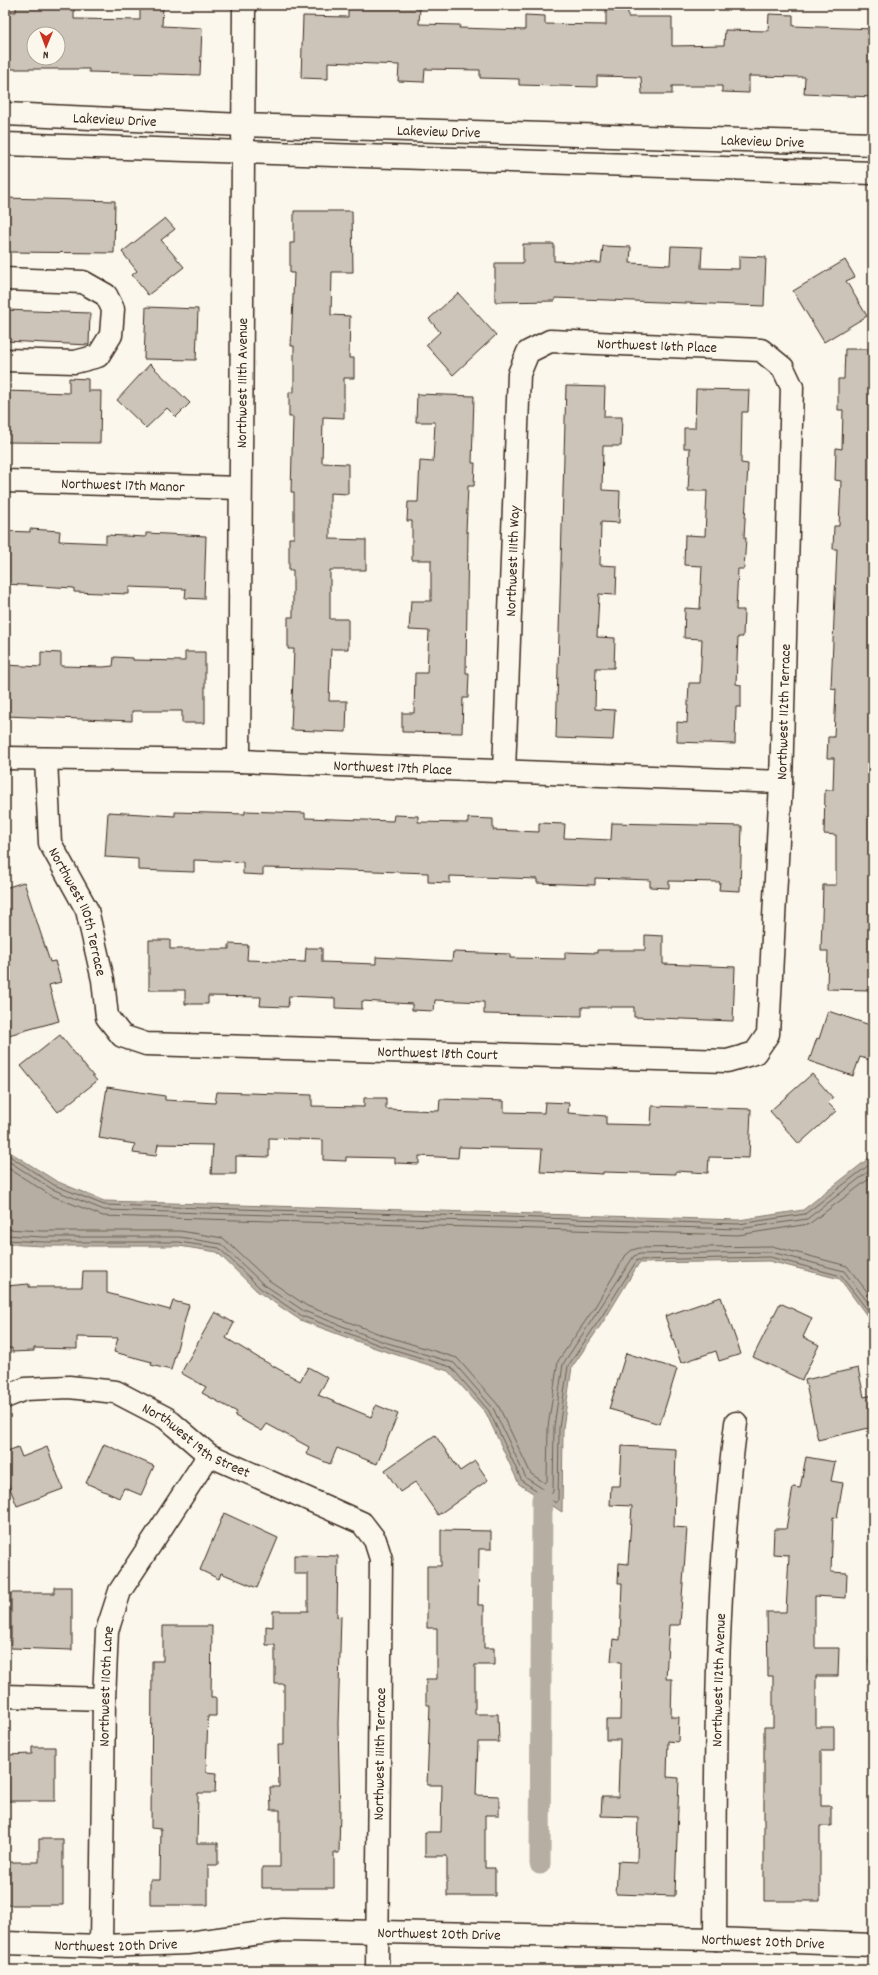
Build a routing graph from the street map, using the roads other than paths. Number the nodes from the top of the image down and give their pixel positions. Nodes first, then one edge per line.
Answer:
1 (244, 5) edge
2 (5, 114) edge
3 (242, 124) junction
4 (5, 144) edge
5 (873, 144) edge
6 (244, 153) junction
7 (873, 173) edge
8 (5, 279) edge
9 (528, 352) joint
10 (5, 360) edge
11 (783, 368) joint
12 (5, 481) edge
13 (240, 488) junction
14 (5, 758) edge
15 (46, 760) junction
16 (239, 761) junction
17 (504, 771) junction
18 (781, 782) junction
19 (122, 1036) joint
20 (755, 1054) joint
21 (5, 1397) edge
22 (736, 1422) dead end
23 (209, 1455) junction
24 (375, 1540) joint
25 (5, 1696) edge
26 (104, 1699) junction
27 (378, 1933) junction
28 (716, 1939) junction
29 (5, 1943) edge
30 (873, 1945) edge
31 (101, 1946) junction
32 (377, 1970) edge

1 - 3 street, Northwest 111th Avenue
2 - 3 street, Lakeview Drive
3 - 5 street, Lakeview Drive
3 - 6 street, Northwest 111th Avenue
4 - 6 street, Lakeview Drive
6 - 7 street, Lakeview Drive
6 - 13 street, Northwest 111th Avenue
8 - 10 street
9 - 11 street, Northwest 16th Place
9 - 17 street, Northwest 111th Way
11 - 18 street, Northwest 112th Terrace
12 - 13 street, Northwest 17th Manor
13 - 16 street, Northwest 111th Avenue
14 - 15 street, Northwest 17th Place
15 - 16 street, Northwest 17th Place
15 - 19 street, Northwest 110th Terrace
16 - 17 street, Northwest 17th Place
17 - 18 street, Northwest 17th Place
18 - 20 street, Northwest 112th Terrace
19 - 20 street, Northwest 18th Court
21 - 23 street, Northwest 19th Street
22 - 28 street, Northwest 112th Avenue
23 - 24 street, Northwest 19th Street
23 - 26 street, Northwest 110th Lane
24 - 27 street, Northwest 111th Terrace
25 - 26 street
26 - 31 street, Northwest 110th Lane
27 - 28 street, Northwest 20th Drive
27 - 31 street, Northwest 20th Drive
27 - 32 street, Northwest 111th Terrace
28 - 30 street, Northwest 20th Drive
29 - 31 street, Northwest 20th Drive

